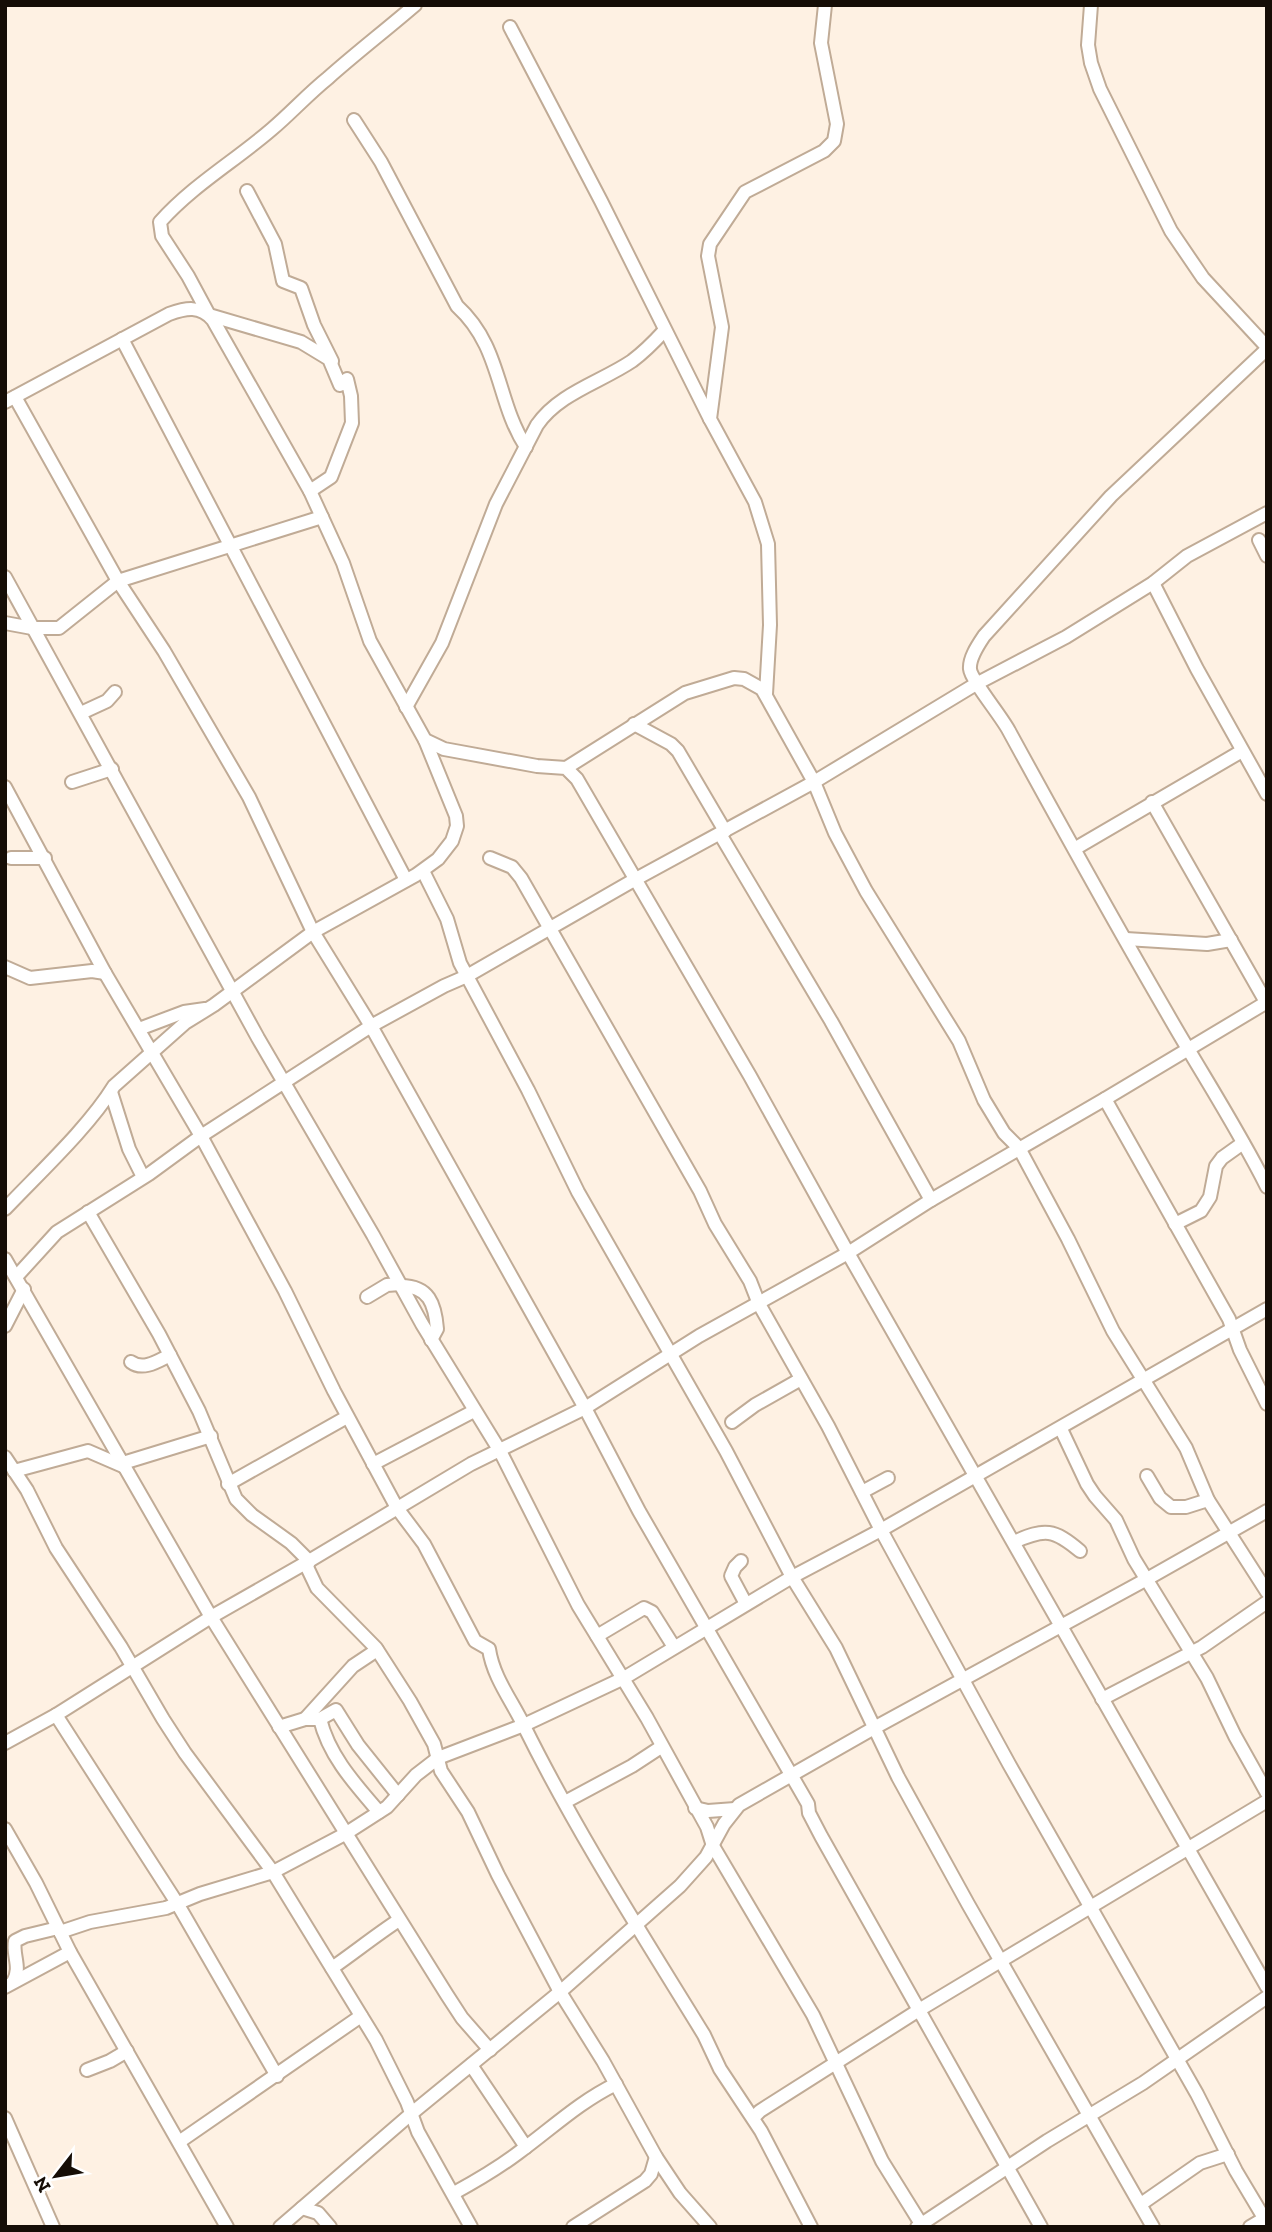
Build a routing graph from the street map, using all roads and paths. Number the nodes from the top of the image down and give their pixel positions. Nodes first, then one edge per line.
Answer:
1 (415, 5) edge
2 (825, 5) edge
3 (1091, 5) edge
4 (510, 27) dead end
5 (354, 120) dead end
6 (247, 191) dead end
7 (209, 315) junction
8 (664, 331) junction
9 (122, 340) junction
10 (1267, 348) edge
11 (341, 385) junction
12 (10, 400) edge
13 (710, 419) junction
14 (526, 447) junction
15 (310, 491) junction
16 (1267, 513) edge
17 (322, 517) junction
18 (1259, 540) dead end
19 (232, 547) junction
20 (1267, 556) edge
21 (5, 577) edge
22 (118, 581) junction
23 (1153, 583) junction
24 (5, 624) edge
25 (32, 628) junction
26 (976, 684) junction
27 (115, 692) dead end
28 (766, 694) junction
29 (407, 707) junction
30 (81, 713) junction
31 (634, 724) junction
32 (425, 740) junction
33 (1242, 751) junction
34 (566, 768) junction
35 (112, 769) junction
36 (72, 782) dead end
37 (814, 782) junction
38 (5, 787) edge
39 (1267, 794) edge
40 (1153, 802) junction
41 (722, 833) junction
42 (1076, 848) junction
43 (11, 858) dead end
44 (45, 858) junction
45 (490, 858) dead end
46 (423, 871) junction
47 (407, 880) junction
48 (634, 880) junction
49 (552, 929) junction
50 (313, 932) junction
51 (1126, 939) junction
52 (1231, 940) junction
53 (5, 967) edge
54 (105, 973) junction
55 (467, 976) junction
56 (232, 992) junction
57 (1267, 1002) edge
58 (208, 1009) junction
59 (371, 1027) junction
60 (139, 1029) junction
61 (1188, 1050) junction
62 (153, 1052) junction
63 (284, 1083) junction
64 (111, 1092) junction
65 (1105, 1099) junction
66 (201, 1136) junction
67 (1243, 1143) junction
68 (1019, 1148) junction
69 (143, 1177) junction
70 (1267, 1187) edge
71 (931, 1200) junction
72 (5, 1209) edge
73 (88, 1212) junction
74 (1175, 1224) junction
75 (848, 1253) junction
76 (5, 1259) edge
77 (16, 1277) junction
78 (401, 1285) junction
79 (24, 1289) junction
80 (367, 1297) dead end
81 (759, 1304) junction
82 (1267, 1309) edge
83 (5, 1326) edge
84 (1233, 1328) junction
85 (431, 1340) junction
86 (170, 1354) junction
87 (670, 1354) junction
88 (131, 1362) dead end
89 (801, 1379) junction
90 (1144, 1381) junction
91 (1267, 1404) edge
92 (585, 1408) junction
93 (474, 1411) junction
94 (347, 1416) junction
95 (732, 1422) dead end
96 (1060, 1429) junction
97 (211, 1436) junction
98 (500, 1451) junction
99 (5, 1457) edge
100 (373, 1464) junction
101 (124, 1465) junction
102 (14, 1471) junction
103 (977, 1476) junction
104 (1147, 1476) dead end
105 (888, 1479) dead end
106 (228, 1484) junction
107 (862, 1492) junction
108 (1208, 1500) junction
109 (397, 1508) junction
110 (1267, 1511) edge
111 (881, 1530) junction
112 (1228, 1532) junction
113 (1014, 1542) junction
114 (1080, 1551) dead end
115 (309, 1561) junction
116 (741, 1561) dead end
117 (792, 1577) junction
118 (1147, 1579) junction
119 (1267, 1592) edge
120 (1267, 1602) edge
121 (746, 1604) junction
122 (211, 1617) junction
123 (1060, 1626) junction
124 (706, 1628) junction
125 (597, 1636) junction
126 (674, 1647) junction
127 (377, 1650) junction
128 (1192, 1651) junction
129 (131, 1666) junction
130 (624, 1678) junction
131 (964, 1680) junction
132 (1102, 1699) junction
133 (56, 1715) junction
134 (305, 1719) junction
135 (320, 1719) junction
136 (524, 1726) junction
137 (279, 1727) junction
138 (874, 1728) junction
139 (5, 1744) edge
140 (661, 1747) junction
141 (438, 1758) junction
142 (792, 1776) junction
143 (1267, 1793) edge
144 (398, 1795) junction
145 (1267, 1801) edge
146 (565, 1802) junction
147 (695, 1808) junction
148 (735, 1809) junction
149 (379, 1812) junction
150 (5, 1829) edge
151 (345, 1834) junction
152 (713, 1846) junction
153 (1186, 1848) junction
154 (273, 1872) junction
155 (177, 1903) junction
156 (1089, 1906) junction
157 (400, 1920) junction
158 (636, 1924) junction
159 (59, 1930) junction
160 (71, 1952) junction
161 (1002, 1962) junction
162 (332, 1968) junction
163 (9, 1984) edge
164 (1267, 1987) edge
165 (561, 1992) junction
166 (1267, 1997) edge
167 (919, 2010) junction
168 (361, 2016) junction
169 (489, 2050) junction
170 (127, 2051) junction
171 (1177, 2059) junction
172 (834, 2063) junction
173 (471, 2065) junction
174 (87, 2070) dead end
175 (277, 2076) junction
176 (616, 2084) junction
177 (412, 2113) junction
178 (5, 2118) edge
179 (752, 2118) junction
180 (1088, 2118) junction
181 (178, 2143) junction
182 (526, 2147) junction
183 (1228, 2154) junction
184 (656, 2157) junction
185 (1007, 2168) junction
186 (454, 2193) junction
187 (1141, 2204) junction
188 (302, 2208) junction
189 (1266, 2219) edge
190 (584, 2222) edge
191 (920, 2226) edge
192 (53, 2227) edge
193 (227, 2227) edge
194 (280, 2227) edge
195 (330, 2227) edge
196 (471, 2227) edge
197 (573, 2227) edge
198 (710, 2227) edge
199 (811, 2227) edge
200 (1041, 2227) edge
201 (1153, 2227) edge
202 (1250, 2227) edge

1 - 7 street
2 - 13 street
3 - 10 street
4 - 8 street
5 - 14 street
6 - 11 street
7 - 9 street
7 - 11 street
7 - 15 street
8 - 13 street
8 - 14 street
9 - 12 street
9 - 19 street
10 - 26 street
11 - 15 street
12 - 22 street
13 - 28 street
14 - 29 street
15 - 17 street
16 - 23 street
17 - 19 street
17 - 29 street
18 - 20 street
19 - 22 street
19 - 47 street
21 - 25 street
22 - 25 street
22 - 50 street
23 - 26 street
23 - 33 street
24 - 25 street
25 - 30 street
26 - 37 street
26 - 42 street
27 - 30 street
28 - 31 street
28 - 37 street
29 - 32 street
30 - 35 street
31 - 34 street
31 - 41 street
32 - 34 street
32 - 46 street
33 - 39 street
33 - 40 street
34 - 48 street
35 - 36 street
35 - 56 street
37 - 41 street
37 - 68 street
38 - 44 street
40 - 42 street
40 - 52 street
41 - 48 street
41 - 71 street
42 - 51 street
43 - 44 street
44 - 54 street
45 - 49 street
46 - 47 street
46 - 55 street
47 - 50 street
48 - 49 street
48 - 75 street
49 - 55 street
49 - 81 street
50 - 56 street
50 - 59 street
51 - 52 street
51 - 61 street
52 - 57 street
53 - 54 street
54 - 60 street
55 - 59 street
55 - 87 street
56 - 58 street
56 - 63 street
57 - 61 street
58 - 60 street
58 - 62 street
59 - 63 street
59 - 92 street
60 - 62 street
61 - 65 street
61 - 67 street
62 - 64 street
62 - 66 street
63 - 66 street
63 - 78 street
64 - 69 street
64 - 72 street
65 - 68 street
65 - 74 street
66 - 69 street
66 - 94 street
67 - 70 street
67 - 74 street
68 - 71 street
68 - 90 street
69 - 73 street
71 - 75 street
73 - 77 street
73 - 86 street
74 - 84 street
75 - 81 street
75 - 103 street
76 - 77 street
77 - 79 street
78 - 80 street
78 - 85 street
78 - 85 street
79 - 83 street
79 - 101 street
81 - 87 street
81 - 89 street
82 - 84 street
84 - 90 street
84 - 91 street
85 - 93 street
86 - 88 street
86 - 97 street
87 - 92 street
87 - 117 street
89 - 95 street
89 - 107 street
90 - 96 street
90 - 108 street
92 - 98 street
92 - 124 street
93 - 98 street
93 - 100 street
94 - 100 street
94 - 106 street
96 - 103 street
96 - 118 street
97 - 101 street
97 - 106 street
98 - 109 street
98 - 125 street
99 - 102 street
100 - 109 street
101 - 102 street
101 - 122 street
102 - 129 street
103 - 111 street
103 - 113 street
104 - 108 street
105 - 107 street
106 - 115 street
107 - 111 street
108 - 112 street
109 - 115 street
109 - 136 street
110 - 112 street
111 - 117 street
111 - 131 street
112 - 118 street
112 - 119 street
113 - 114 street
113 - 123 street
115 - 122 street
115 - 127 street
116 - 121 street
117 - 121 street
117 - 138 street
118 - 123 street
118 - 128 street
120 - 128 street
121 - 124 street
122 - 129 street
122 - 137 street
123 - 131 street
123 - 132 street
124 - 126 street
124 - 142 street
125 - 126 street
125 - 130 street
126 - 130 street
127 - 134 street
127 - 141 street
128 - 132 street
128 - 143 street
129 - 133 street
129 - 154 street
130 - 136 street
130 - 140 street
131 - 138 street
131 - 156 street
132 - 153 street
133 - 139 street
133 - 155 street
134 - 135 street
134 - 137 street
135 - 144 street
135 - 149 street
136 - 141 street
136 - 146 street
137 - 151 street
138 - 142 street
138 - 161 street
140 - 146 street
140 - 147 street
141 - 144 street
141 - 165 street
142 - 148 street
142 - 167 street
144 - 149 street
145 - 153 street
146 - 158 street
147 - 148 street
147 - 152 street
148 - 152 street
149 - 151 street
150 - 159 street
151 - 154 street
151 - 157 street
152 - 158 street
152 - 172 street
153 - 156 street
153 - 164 street
154 - 155 street
154 - 162 street
155 - 159 street
155 - 175 street
156 - 161 street
156 - 171 street
157 - 162 street
157 - 169 street
158 - 165 street
158 - 179 street
159 - 160 street
159 - 163 street
160 - 163 street
160 - 170 street
161 - 167 street
161 - 180 street
162 - 168 street
165 - 169 street
165 - 176 street
166 - 171 street
167 - 172 street
167 - 185 street
168 - 175 street
168 - 177 street
169 - 173 street
170 - 174 street
170 - 181 street
171 - 180 street
171 - 183 street
172 - 179 street
172 - 191 street
173 - 177 street
173 - 182 street
175 - 181 street
176 - 182 street
176 - 184 street
177 - 186 street
177 - 188 street
178 - 192 street
179 - 199 street
180 - 185 street
180 - 187 street
181 - 193 street
182 - 186 street
183 - 187 street
183 - 189 street
184 - 190 street
184 - 198 street
185 - 191 street
185 - 200 street
186 - 196 street
187 - 201 street
188 - 194 street
188 - 195 street
189 - 202 street
190 - 197 street

